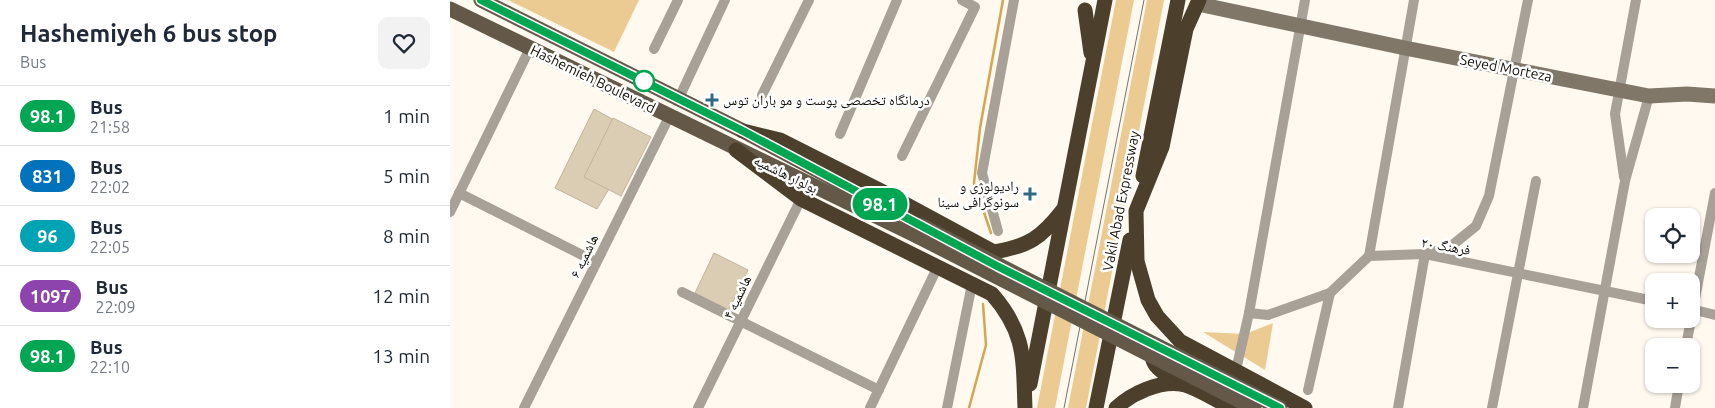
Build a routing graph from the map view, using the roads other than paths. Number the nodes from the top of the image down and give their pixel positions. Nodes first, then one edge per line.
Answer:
1 (481, 0) edge
2 (678, 0) edge
3 (725, 0) edge
4 (809, 0) edge
5 (897, 0) edge
6 (962, 0) edge
7 (1014, 0) edge
8 (1105, 0) edge
9 (1178, 0) edge
10 (1305, 0) edge
11 (1414, 0) edge
12 (1528, 0) edge
13 (1636, 0) edge
14 (1198, 2) edge
15 (450, 9) edge
16 (1084, 10) dead end
17 (1299, 26) junction
18 (530, 48) junction
19 (1405, 48) junction
20 (654, 49) dead end
21 (1093, 64) junction
22 (1514, 70) junction
23 (1618, 90) junction
24 (762, 96) dead end
25 (1649, 96) junction
26 (1715, 96) edge
27 (678, 98) junction
28 (669, 117) junction
29 (743, 131) junction
30 (840, 134) dead end
31 (736, 150) junction
32 (902, 156) dead end
33 (1536, 181) dead end
34 (1625, 181) junction
35 (459, 193) junction
36 (1714, 198) edge
37 (801, 199) junction
38 (1064, 209) junction
39 (1136, 211) junction
40 (450, 212) edge
41 (918, 230) junction
42 (998, 231) dead end
43 (994, 252) junction
44 (1425, 254) junction
45 (1368, 256) junction
46 (596, 262) junction
47 (938, 266) junction
48 (1517, 273) junction
49 (1699, 273) edge
50 (972, 284) junction
51 (1604, 291) junction
52 (682, 292) dead end
53 (1330, 293) junction
54 (992, 294) junction
55 (1645, 299) edge
56 (1700, 311) edge
57 (1250, 313) junction
58 (1715, 315) edge
59 (740, 321) junction
60 (1180, 341) junction
61 (1236, 370) junction
62 (1182, 384) junction
63 (879, 390) junction
64 (1308, 390) dead end
65 (1678, 393) edge
66 (524, 408) edge
67 (698, 408) edge
68 (870, 408) edge
69 (946, 408) edge
70 (1025, 408) edge
71 (1096, 408) edge
72 (1116, 408) edge
73 (1230, 408) edge
74 (1254, 408) edge
75 (1280, 408) edge
76 (1305, 408) edge
77 (1398, 408) edge
78 (1492, 408) edge
79 (1584, 408) edge
80 (1675, 408) edge

1 - 27 main road, Hashemieh Boulevard
2 - 20 street
3 - 27 street
4 - 24 street
5 - 30 street
6 - 32 street
7 - 42 street
8 - 21 highway
9 - 39 highway, Vakil Abad Expressway
10 - 17 street
11 - 19 street
12 - 22 street
13 - 23 street
14 - 17 street, Seyed Morteza
14 - 39 highway
15 - 18 main road, Hashemieh Boulevard
16 - 21 highway
17 - 19 street, Seyed Morteza
17 - 57 street
18 - 28 main road, Hashemieh Boulevard
18 - 35 street
19 - 22 street, Seyed Morteza
19 - 45 street
21 - 38 highway
22 - 23 street, Seyed Morteza
22 - 44 street
23 - 25 street, Seyed Morteza
23 - 34 street
25 - 26 street, Seyed Morteza
25 - 34 street
27 - 29 main road, Hashemieh Boulevard
28 - 31 main road, Hashemieh Boulevard
28 - 46 street, هاشمیه ۶
29 - 41 main road, بولوار هاشمیه
29 - 43 highway
31 - 37 highway
31 - 41 main road, بولوار هاشمیه
33 - 48 street
34 - 51 street
35 - 40 street
35 - 46 street
36 - 49 street
37 - 47 highway
37 - 59 street, هاشمیه ۴
38 - 43 highway
38 - 70 highway
39 - 60 highway
39 - 71 highway, Vakil Abad Expressway
41 - 74 main road, bridge
41 - 75 main road, bridge
43 - 54 highway
44 - 45 street, فرهنگ ۲۰
44 - 48 street, فرهنگ ۲۰
44 - 77 street
45 - 53 street
46 - 66 street, هاشمیه ۶
47 - 50 highway
47 - 63 street
48 - 51 street, فرهنگ ۲۰
48 - 78 street
50 - 54 highway
50 - 69 street
51 - 55 street, فرهنگ ۲۰
51 - 79 street
52 - 59 street
53 - 57 street
53 - 64 street
54 - 70 highway
56 - 58 street
57 - 61 street
59 - 63 street
59 - 67 street, هاشمیه ۴
60 - 61 highway
60 - 62 highway
61 - 76 highway
62 - 72 highway
62 - 73 highway
63 - 68 street
65 - 80 street

